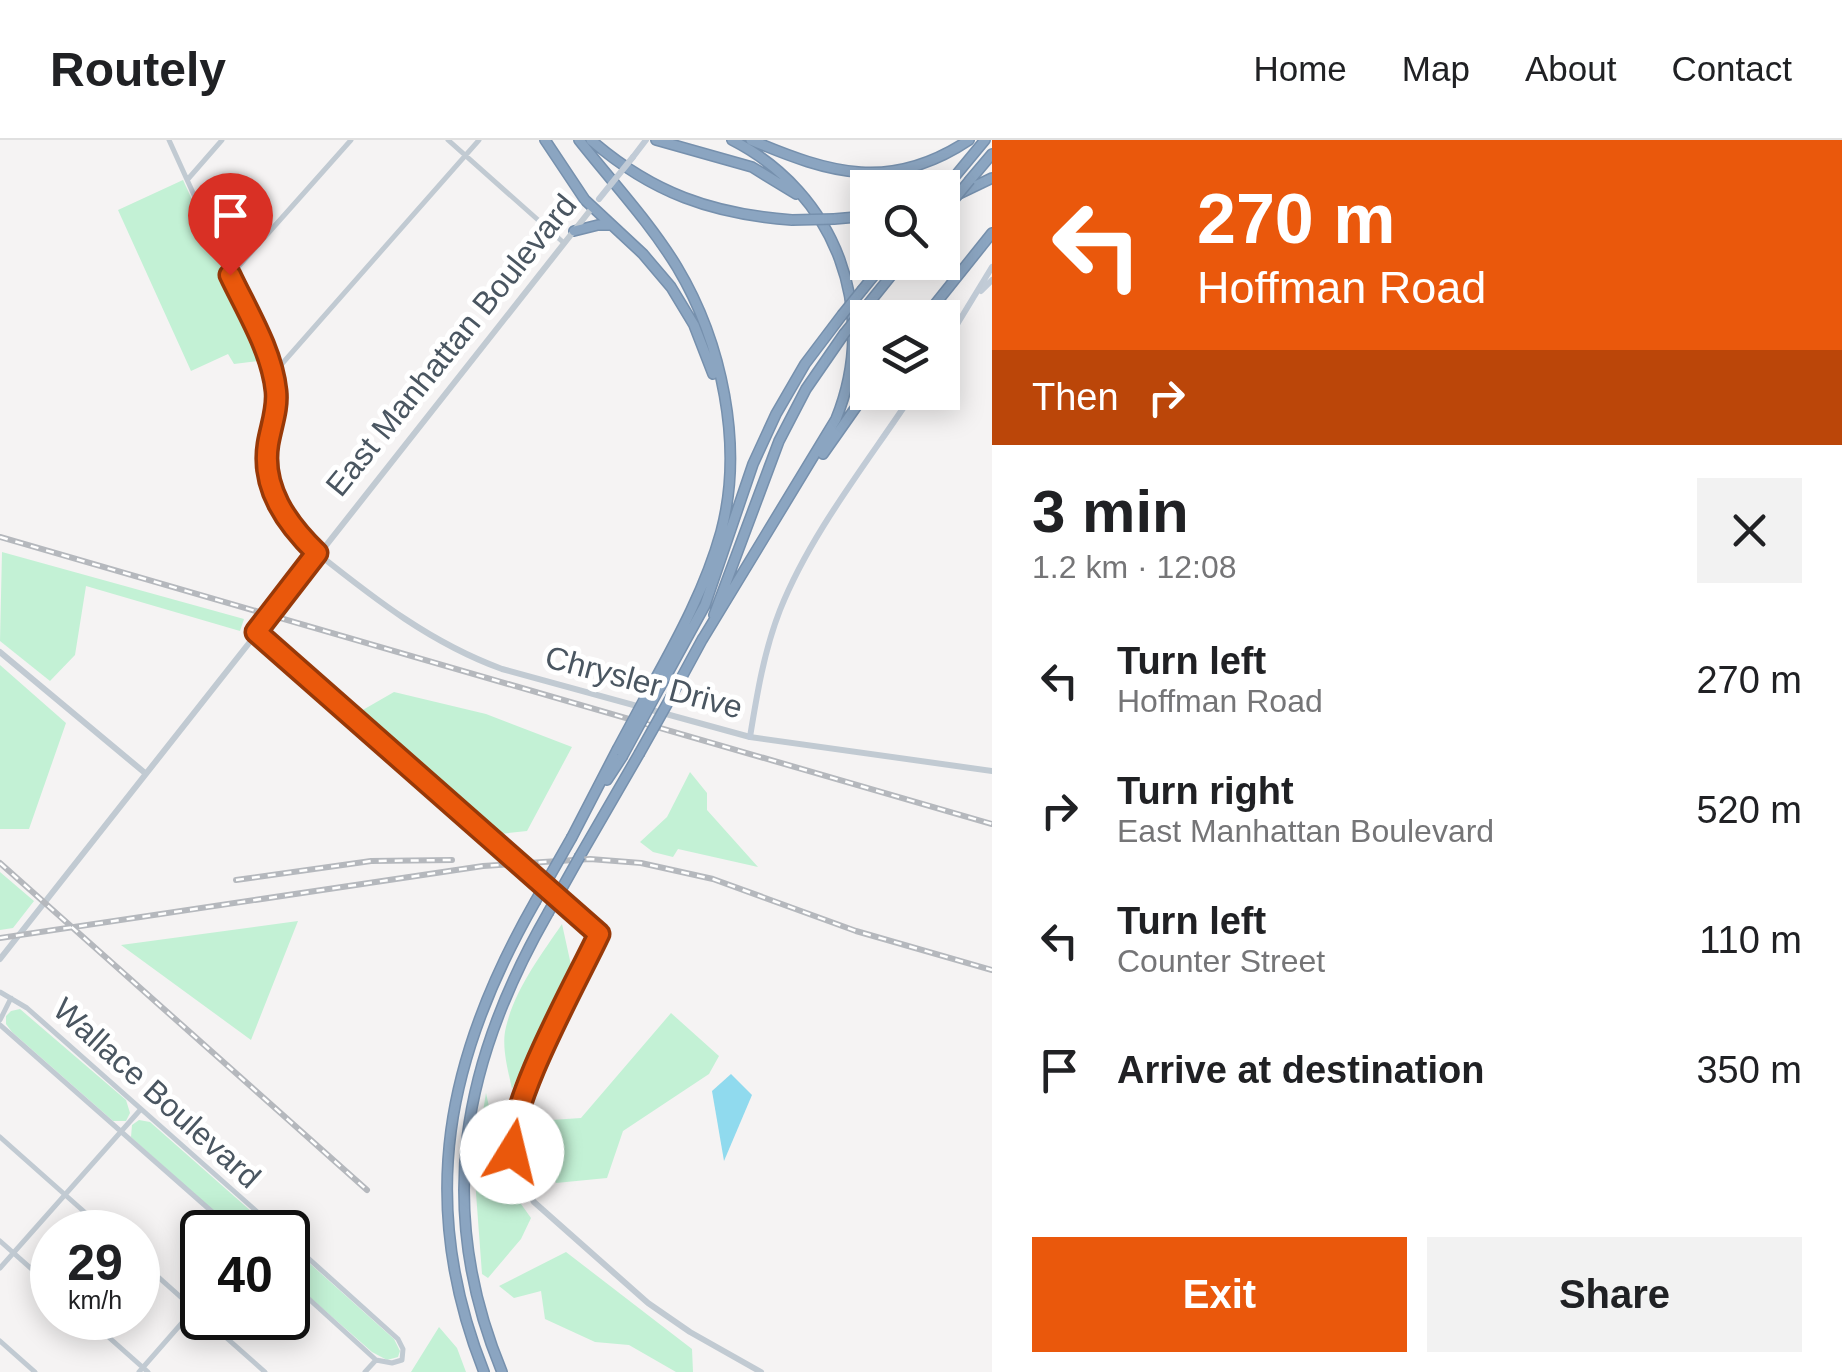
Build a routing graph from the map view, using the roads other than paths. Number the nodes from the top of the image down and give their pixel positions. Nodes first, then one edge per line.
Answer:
1 (169, 140) edge
2 (222, 140) edge
3 (351, 140) edge
4 (448, 140) edge
5 (479, 140) edge
6 (544, 140) edge
7 (579, 140) edge
8 (591, 140) edge
9 (646, 140) edge
10 (656, 140) edge
11 (732, 140) edge
12 (752, 140) edge
13 (969, 140) edge
14 (985, 140) edge
15 (992, 154) edge
16 (466, 156) junction
17 (960, 171) edge
18 (992, 178) edge
19 (187, 180) junction
20 (960, 192) edge
21 (960, 193) edge
22 (808, 202) junction
23 (596, 204) junction
24 (850, 218) edge
25 (611, 225) junction
26 (574, 231) junction
27 (992, 233) edge
28 (564, 242) junction
29 (992, 268) edge
30 (230, 275) junction
31 (870, 280) edge
32 (888, 280) edge
33 (992, 280) edge
34 (980, 291) junction
35 (938, 300) edge
36 (960, 322) edge
37 (273, 374) junction
38 (854, 410) edge
39 (902, 410) edge
40 (804, 474) junction
41 (724, 518) junction
42 (317, 553) junction
43 (256, 632) junction
44 (702, 640) junction
45 (0, 652) edge
46 (656, 686) junction
47 (750, 737) junction
48 (992, 771) edge
49 (145, 773) junction
50 (0, 959) edge
51 (0, 992) edge
52 (11, 998) junction
53 (0, 1022) edge
54 (141, 1109) junction
55 (121, 1132) junction
56 (0, 1137) edge
57 (65, 1195) junction
58 (82, 1210) edge
59 (210, 1210) edge
60 (255, 1210) edge
61 (0, 1241) edge
62 (14, 1252) junction
63 (310, 1260) edge
64 (30, 1267) edge
65 (0, 1268) edge
66 (160, 1279) edge
67 (180, 1296) edge
68 (310, 1300) edge
69 (180, 1326) edge
70 (110, 1340) edge
71 (229, 1340) edge
72 (0, 1341) edge
73 (376, 1360) junction
74 (143, 1370) edge
75 (35, 1372) edge
76 (265, 1372) edge
77 (365, 1372) edge
78 (484, 1372) edge
79 (502, 1372) edge
80 (761, 1372) edge

1 - 19 street
2 - 19 street
3 - 30 street
4 - 16 street
5 - 16 street
6 - 23 highway
7 - 41 highway
8 - 24 highway, bridge
9 - 23 main road, East Manhattan Boulevard, bridge
10 - 22 highway
11 - 22 highway
12 - 13 highway
14 - 17 highway
15 - 20 highway, bridge
16 - 28 street
16 - 37 street
18 - 21 highway
19 - 30 street
22 - 40 highway
23 - 25 highway
23 - 26 street, East Manhattan Boulevard
25 - 26 highway
25 - 41 highway
26 - 28 street, East Manhattan Boulevard
27 - 35 highway
28 - 42 street, East Manhattan Boulevard
29 - 34 main road
30 - 37 street
31 - 46 highway, bridge
32 - 44 highway, bridge
33 - 34 main road
34 - 36 main road
37 - 42 street
38 - 40 highway
39 - 47 main road
40 - 44 highway
41 - 46 highway
42 - 43 street, East Manhattan Boulevard
42 - 47 street, Chrysler Drive
43 - 49 street, East Manhattan Boulevard
43 - 80 street
44 - 79 highway, bridge
45 - 49 street
46 - 78 highway, bridge
47 - 48 street, Chrysler Drive
49 - 50 street, East Manhattan Boulevard
51 - 52 street, Wallace Boulevard
52 - 53 street
52 - 54 street, Wallace Boulevard
53 - 55 street, Wallace Boulevard
54 - 55 street
54 - 60 street, Wallace Boulevard
55 - 57 street
55 - 59 street, Wallace Boulevard
56 - 57 street
57 - 58 street
57 - 62 street
61 - 62 street
62 - 64 street
62 - 65 street
63 - 73 street
66 - 67 street
68 - 73 street
69 - 74 street
70 - 74 street
71 - 76 street
72 - 75 street
73 - 77 street

